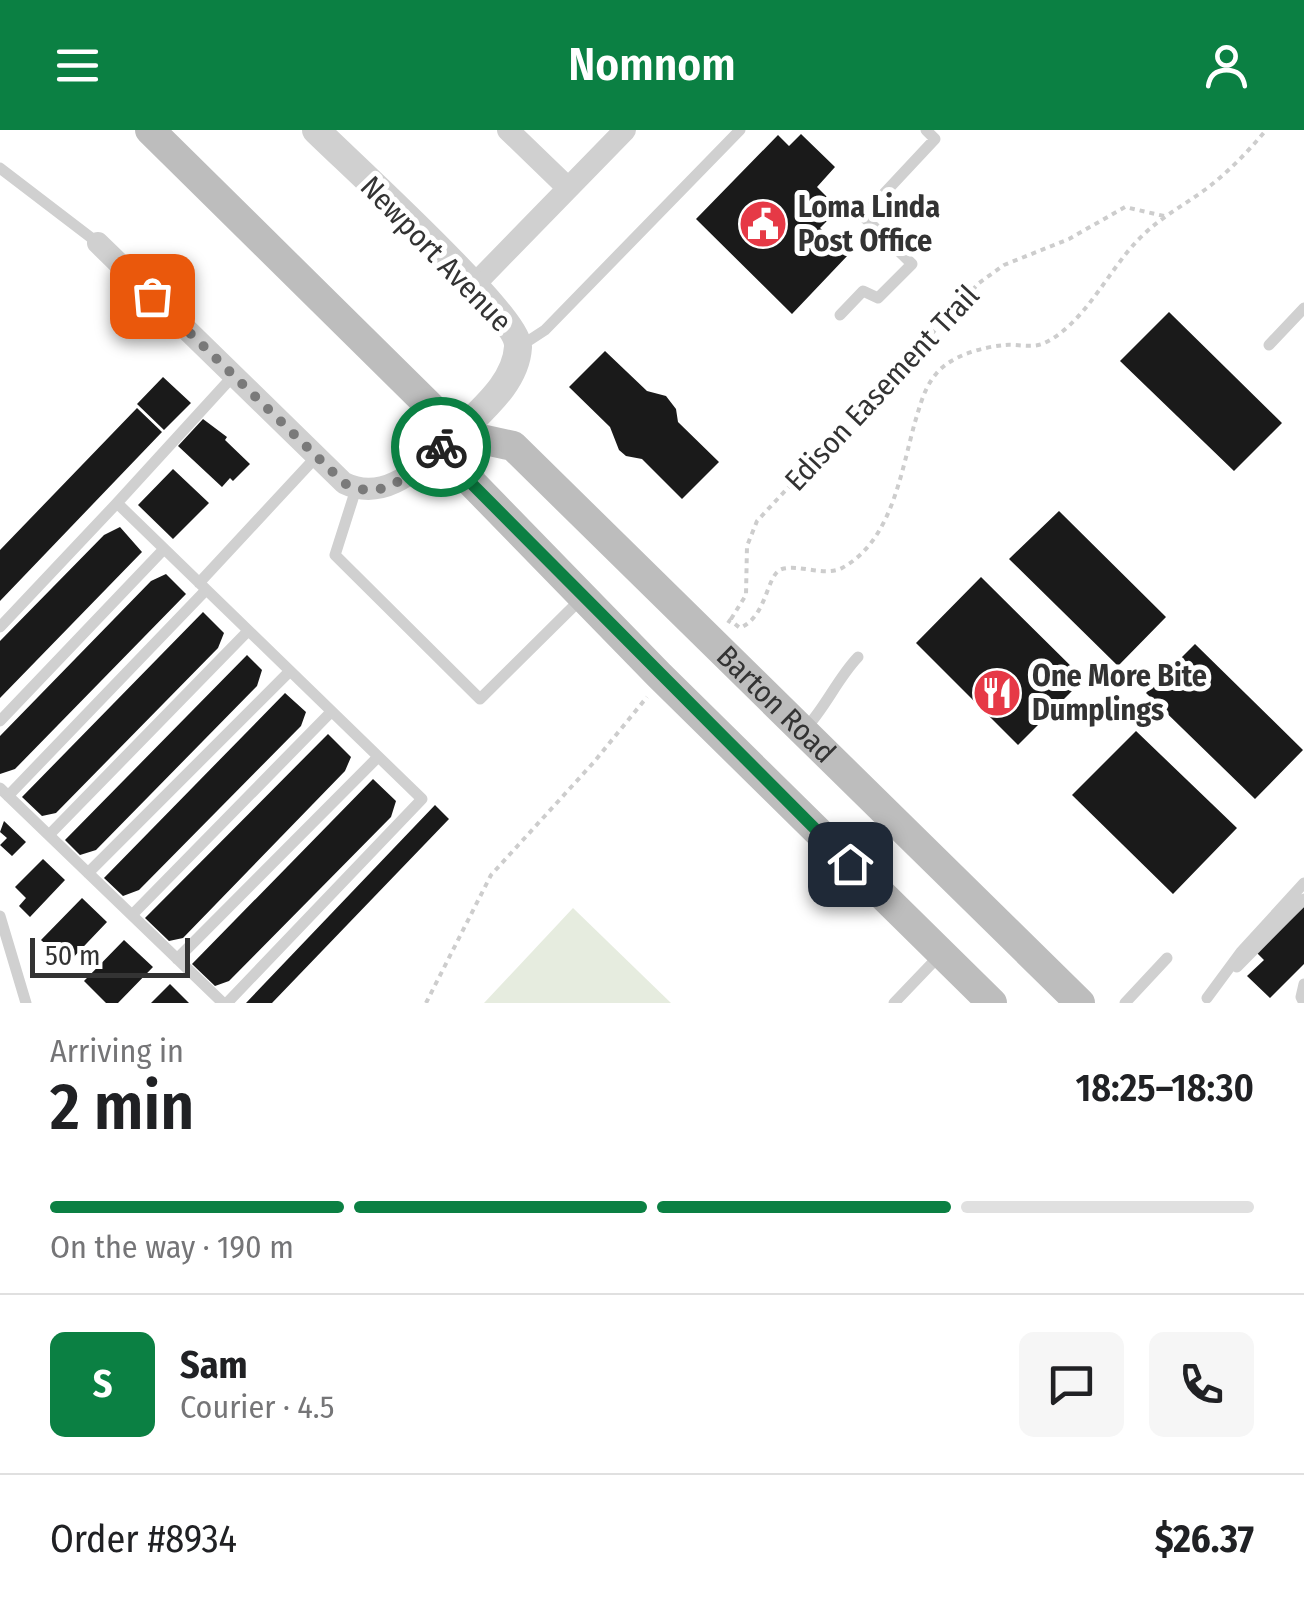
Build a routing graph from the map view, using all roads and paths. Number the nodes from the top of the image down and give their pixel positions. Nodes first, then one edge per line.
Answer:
1 (150, 130) edge
2 (316, 130) edge
3 (508, 130) edge
4 (625, 130) edge
5 (740, 130) edge
6 (926, 130) edge
7 (1266, 130) edge
8 (0, 168) edge
9 (568, 188) junction
10 (1164, 216) junction
11 (98, 242) joint
12 (474, 285) junction
13 (1304, 308) edge
14 (840, 315) dead end
15 (1269, 345) dead end
16 (518, 347) junction
17 (234, 376) junction
18 (458, 434) junction
19 (317, 456) junction
20 (356, 489) junction
21 (117, 503) junction
22 (164, 549) junction
23 (202, 586) junction
24 (582, 597) junction
25 (0, 627) edge
26 (721, 630) junction
27 (248, 631) junction
28 (858, 657) dead end
29 (290, 671) junction
30 (659, 675) junction
31 (332, 712) junction
32 (0, 722) edge
33 (804, 730) junction
34 (378, 757) junction
35 (4, 792) edge
36 (49, 835) junction
37 (88, 873) junction
38 (1304, 884) edge
39 (1304, 899) edge
40 (132, 915) junction
41 (0, 916) edge
42 (941, 953) junction
43 (1167, 958) dead end
44 (177, 959) junction
45 (1229, 971) junction
46 (1304, 984) edge
47 (1207, 998) dead end
48 (26, 1003) edge
49 (225, 1003) edge
50 (426, 1003) edge
51 (894, 1003) edge
52 (992, 1003) edge
53 (1080, 1003) edge
54 (1125, 1003) edge
55 (1304, 1003) edge

1 - 18 main road
2 - 12 street, Newport Avenue
3 - 9 street
4 - 9 street
5 - 16 lane
6 - 14 lane
7 - 10 path, Edison Easement Trail
8 - 11 lane
9 - 12 street
10 - 26 path, Edison Easement Trail
10 - 26 path, Edison Easement Trail
11 - 17 street
12 - 16 street, Newport Avenue
13 - 15 lane
16 - 18 street, Newport Avenue
17 - 19 street
17 - 21 lane
18 - 20 street, Newport Avenue
18 - 24 main road, Barton Road
18 - 26 main road, Barton Road
19 - 20 street
19 - 23 lane
20 - 24 lane
21 - 22 lane
21 - 25 lane
22 - 23 lane
22 - 32 lane
23 - 27 lane
23 - 35 lane
24 - 30 main road, Barton Road
26 - 33 main road, Barton Road
27 - 29 lane
27 - 36 lane
28 - 33 lane
29 - 31 lane
29 - 37 lane
30 - 42 main road, Barton Road
30 - 50 path
31 - 34 lane
31 - 40 lane
33 - 53 main road, Barton Road
34 - 44 lane
34 - 49 lane
35 - 36 lane
36 - 37 lane
37 - 40 lane
38 - 45 lane
39 - 45 lane
40 - 44 lane
41 - 48 lane
42 - 51 lane
42 - 52 main road, Barton Road
43 - 54 lane
44 - 49 lane
45 - 47 lane
46 - 55 lane

